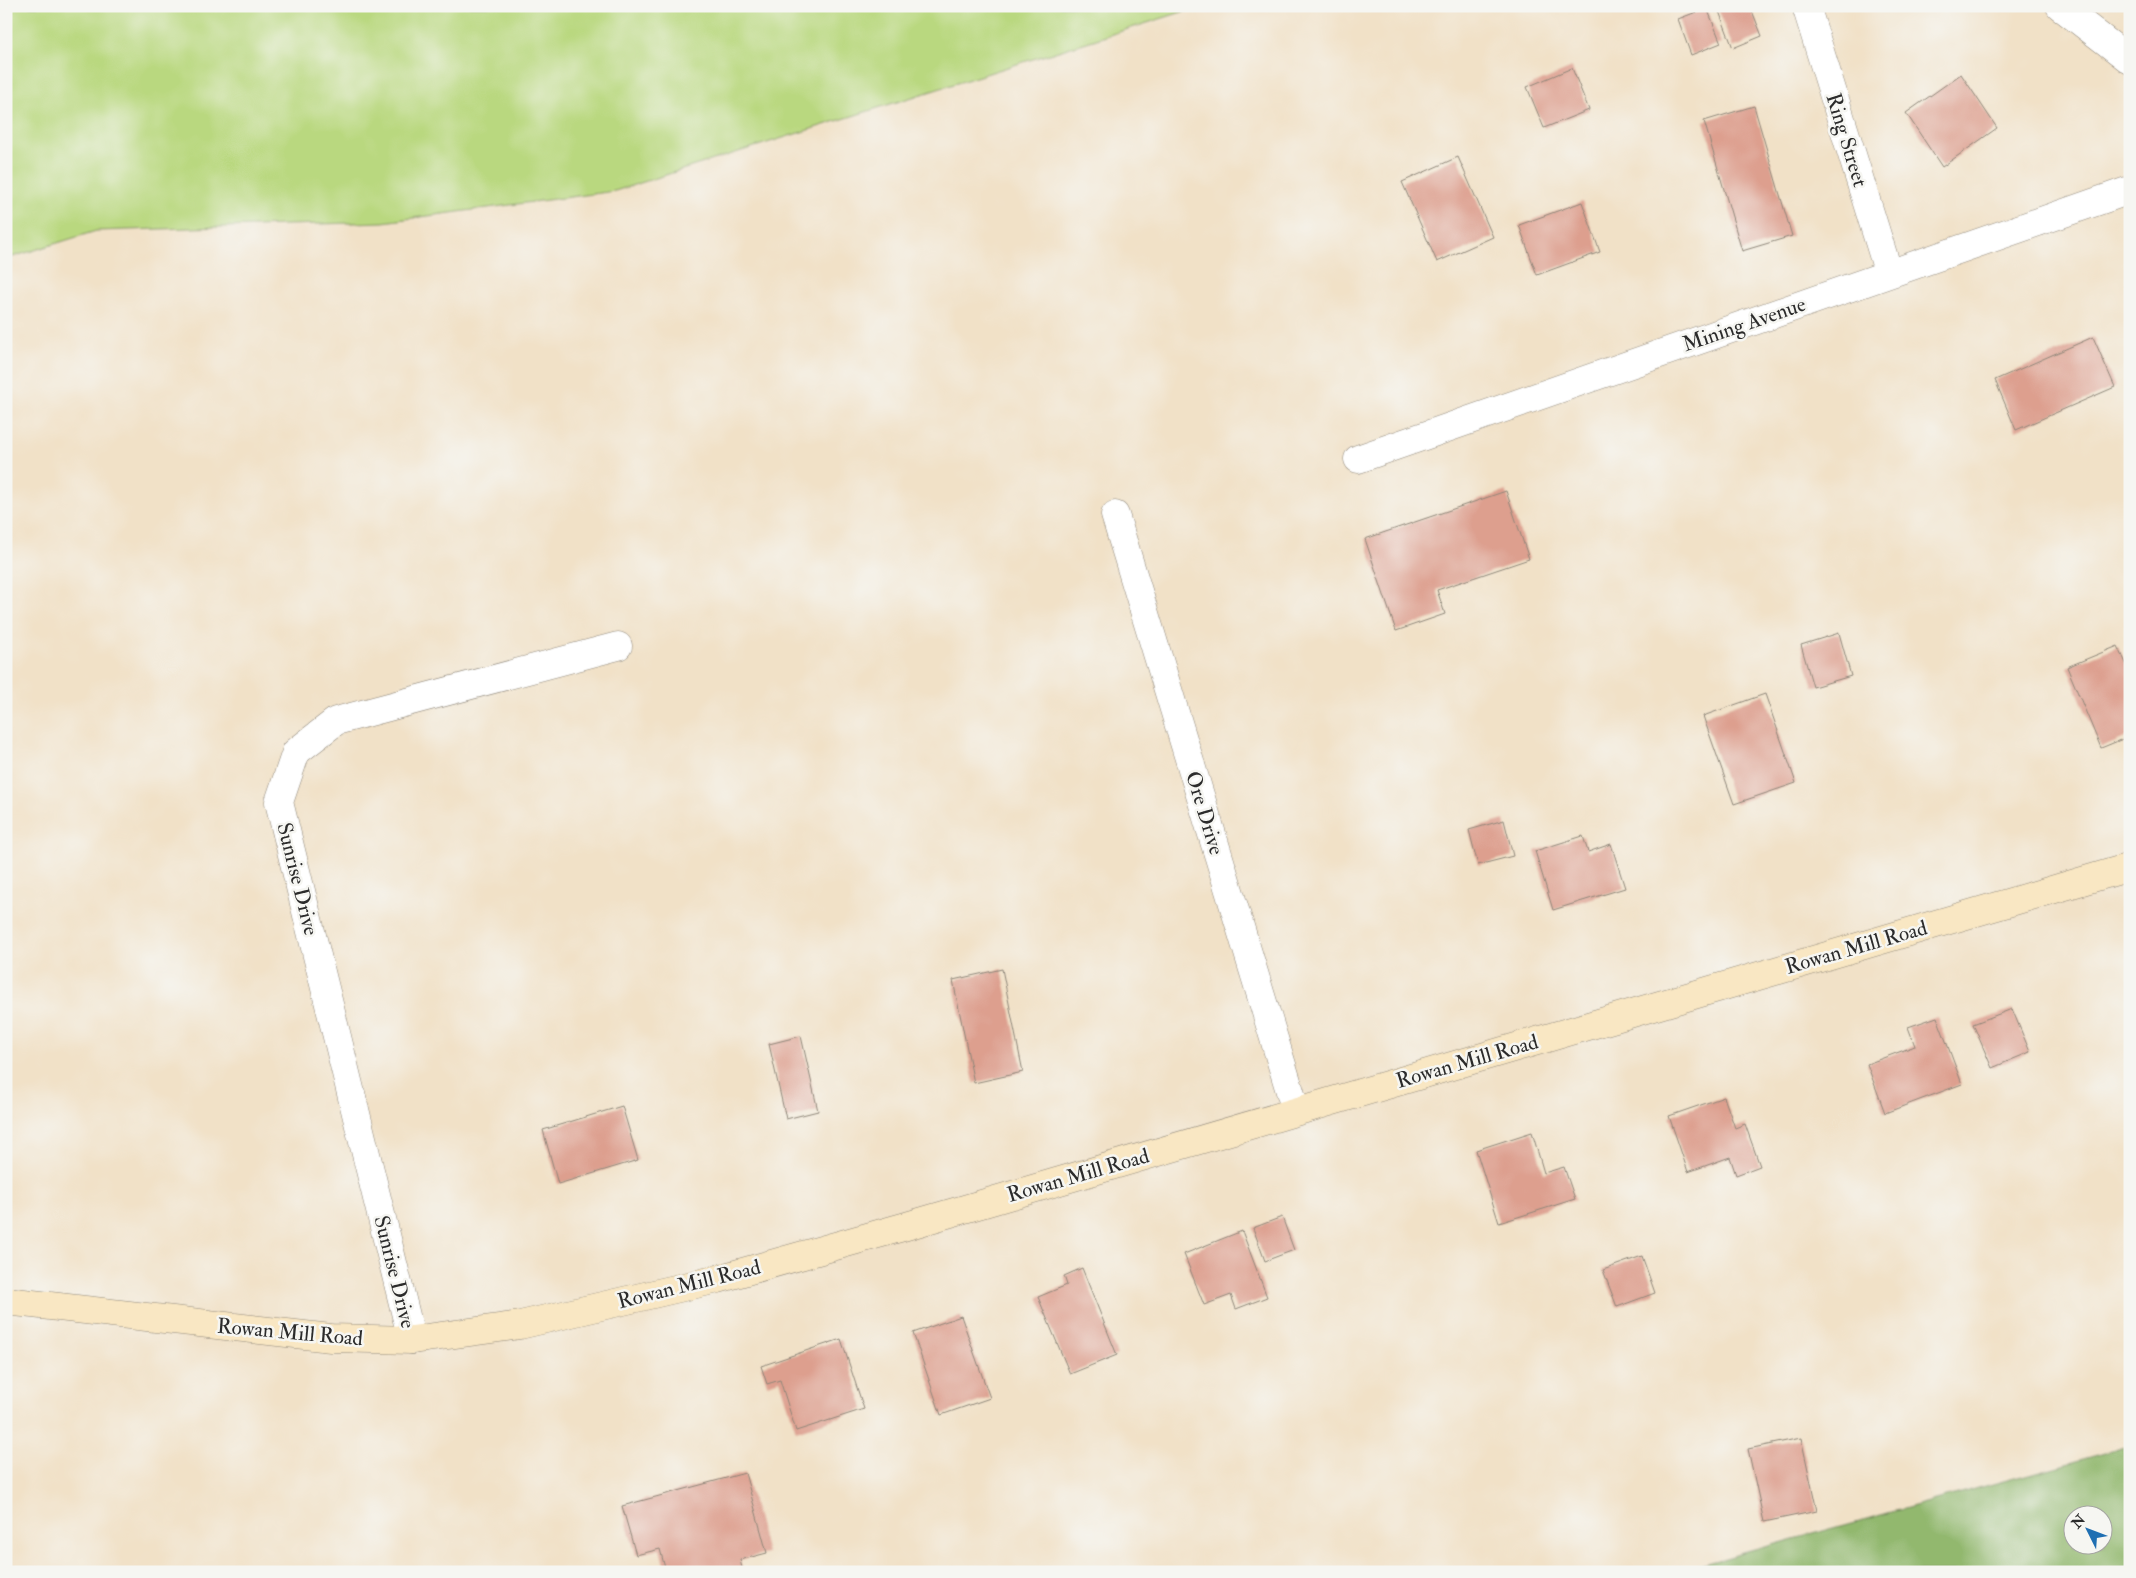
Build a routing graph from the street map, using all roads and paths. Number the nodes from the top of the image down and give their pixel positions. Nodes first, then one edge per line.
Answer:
1 (1806, 6) edge
2 (2060, 6) edge
3 (2130, 60) edge
4 (2130, 190) edge
5 (1889, 274) junction
6 (1358, 459) dead end
7 (1114, 514) dead end
8 (618, 646) dead end
9 (2130, 867) edge
10 (1296, 1111) junction
11 (6, 1301) edge
12 (412, 1340) junction

1 - 5 street, Ring Street
2 - 3 street
4 - 5 street, Mining Avenue
5 - 6 street, Mining Avenue
7 - 10 street, Ore Drive
8 - 12 street, Sunrise Drive
9 - 10 street, Rowan Mill Road
10 - 12 street, Rowan Mill Road
11 - 12 street, Rowan Mill Road

